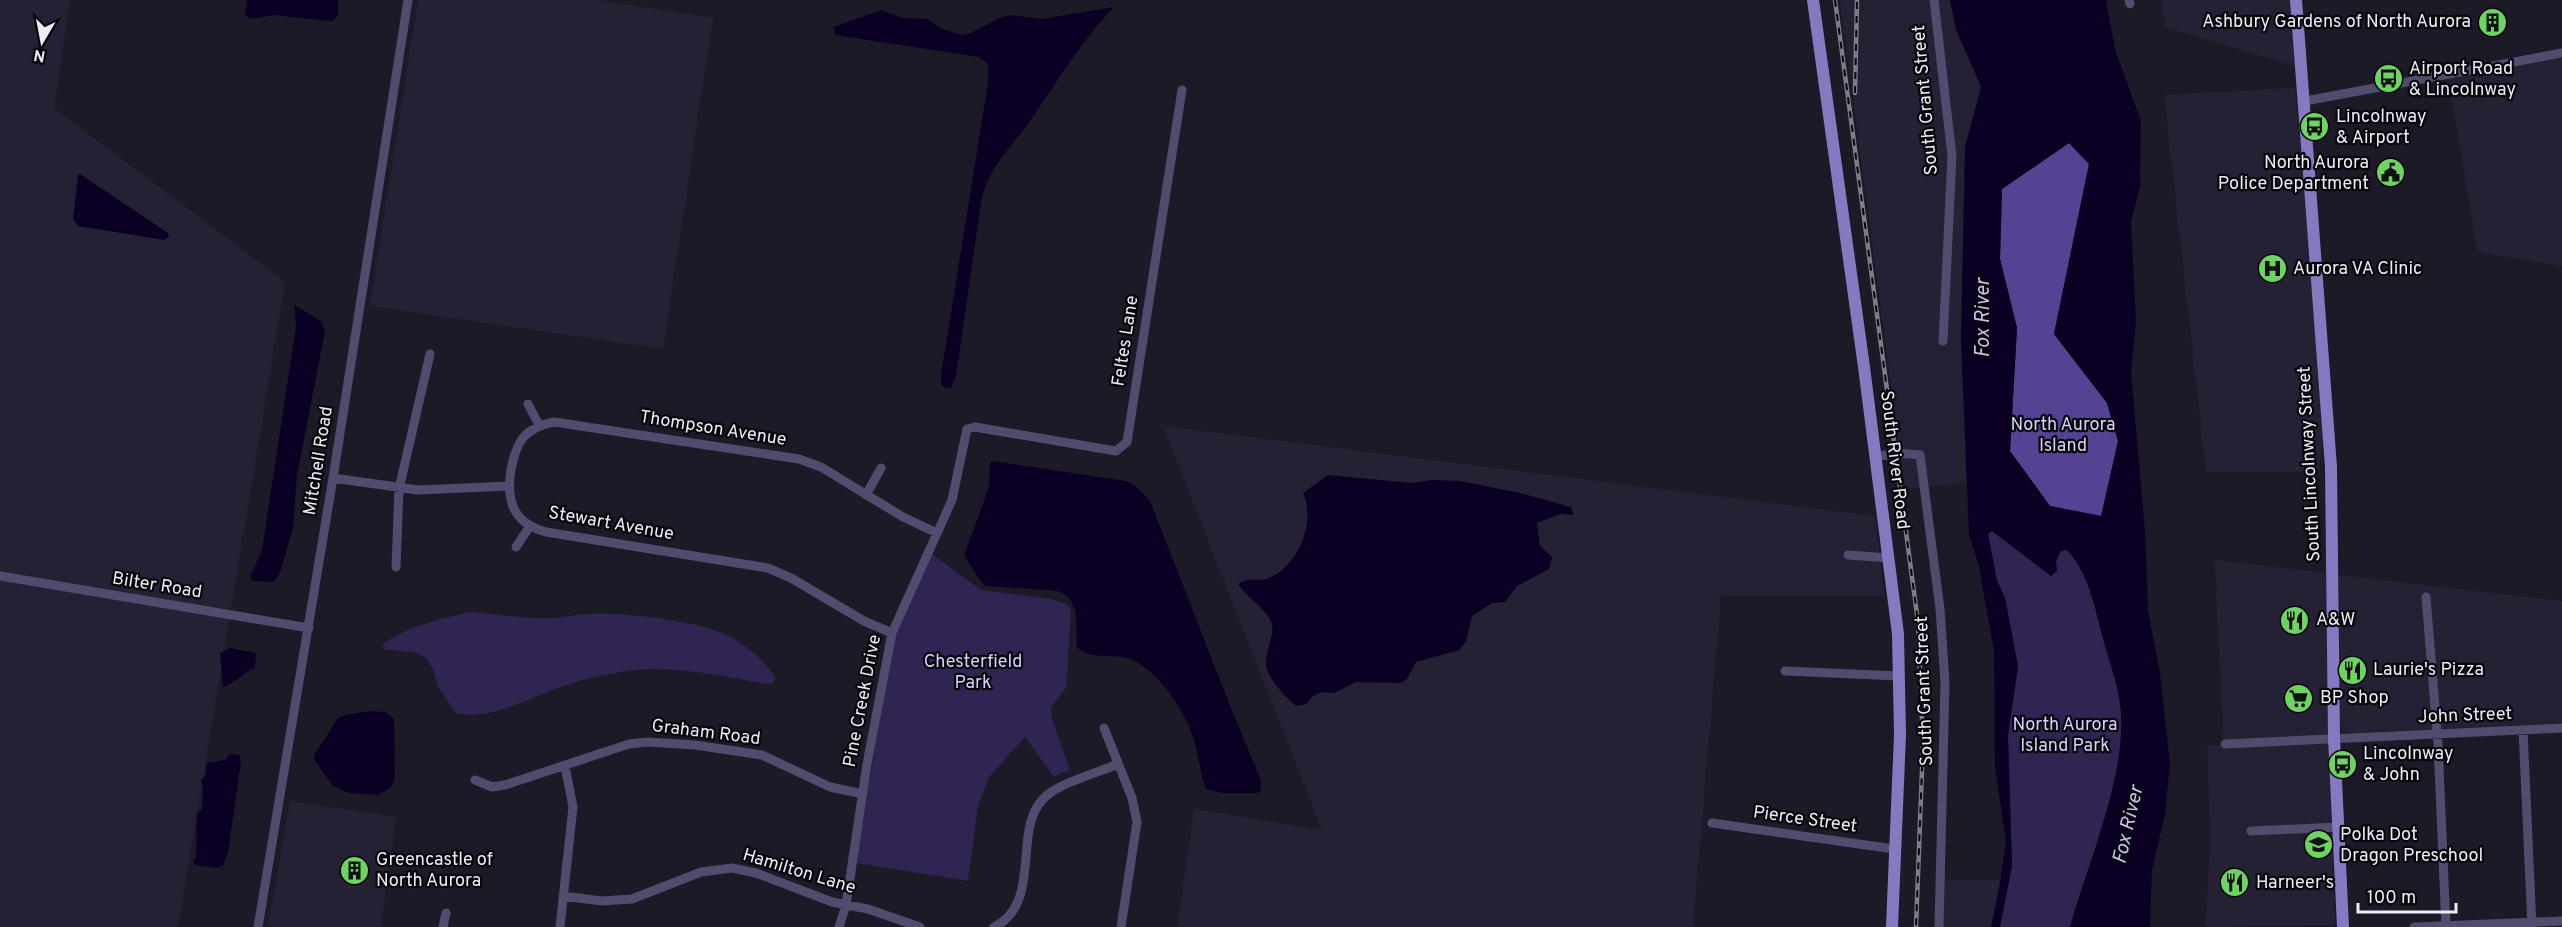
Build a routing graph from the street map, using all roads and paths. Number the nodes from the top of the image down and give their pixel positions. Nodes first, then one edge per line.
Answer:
1 (408, 0) edge
2 (1813, 0) edge
3 (1934, 0) edge
4 (2296, 0) edge
5 (2562, 53) edge
6 (1182, 90) dead end
7 (2305, 100) junction
8 (1943, 341) dead end
9 (430, 354) dead end
10 (528, 404) dead end
11 (539, 425) junction
12 (975, 427) joint
13 (1875, 457) junction
14 (881, 468) dead end
15 (333, 478) junction
16 (508, 486) junction
17 (399, 489) junction
18 (866, 495) junction
19 (530, 526) junction
20 (936, 533) junction
21 (516, 547) dead end
22 (1848, 555) dead end
23 (1889, 558) junction
24 (396, 567) dead end
25 (0, 576) edge
26 (2426, 597) dead end
27 (309, 628) junction
28 (892, 633) junction
29 (1785, 671) dead end
30 (1899, 676) junction
31 (1104, 728) dead end
32 (2562, 729) edge
33 (2523, 730) junction
34 (2436, 734) junction
35 (2334, 738) junction
36 (2225, 744) dead end
37 (1118, 764) junction
38 (565, 766) junction
39 (474, 780) dead end
40 (863, 794) junction
41 (1712, 823) dead end
42 (2338, 827) junction
43 (2250, 831) dead end
44 (1894, 849) junction
45 (563, 896) junction
46 (846, 905) junction
47 (446, 913) dead end
48 (2562, 921) edge
49 (1006, 925) edge
50 (2532, 925) edge
51 (2446, 926) edge
52 (258, 927) edge
53 (443, 927) edge
54 (560, 927) edge
55 (839, 927) edge
56 (920, 927) edge
57 (994, 927) edge
58 (1121, 927) edge
59 (1892, 927) edge
60 (1939, 927) edge
61 (2343, 927) edge
62 (2414, 927) edge

1 - 15 street, Mitchell Road
2 - 13 main road, South River Road
3 - 8 street, South Grant Street
4 - 7 main road, South Lincolnway Street
5 - 7 street
6 - 12 street, Feltes Lane
7 - 35 main road, South Lincolnway Street
9 - 17 street
10 - 11 street
11 - 16 street
11 - 18 street, Thompson Avenue
12 - 20 street, Pine Creek Drive
13 - 23 main road, South River Road
13 - 60 street, South Grant Street
14 - 18 street
15 - 17 street
15 - 27 street, Mitchell Road
16 - 17 street
16 - 19 street, Stewart Avenue
17 - 24 street
18 - 20 street, Thompson Avenue
19 - 21 street
19 - 28 street, Stewart Avenue
20 - 28 street, Pine Creek Drive
22 - 23 street
23 - 30 main road, South River Road
25 - 27 street, Bilter Road
26 - 34 street
27 - 52 street, Mitchell Road
28 - 40 street, Pine Creek Drive
29 - 30 street
30 - 44 main road, South River Road
31 - 37 street
32 - 33 street, John Street
33 - 34 street, John Street
33 - 50 street
34 - 35 street, John Street
34 - 51 street
35 - 36 street, John Street
35 - 42 main road, South Lincolnway Street
37 - 49 street
37 - 58 street
38 - 39 street, Graham Road
38 - 40 street, Graham Road
38 - 45 street
40 - 46 street, Pine Creek Drive
41 - 44 street, Pierce Street
42 - 43 street
42 - 61 main road, South Lincolnway Street
44 - 59 main road, South River Road
45 - 46 street, Hamilton Lane
45 - 54 street
46 - 55 street, Pine Creek Drive
46 - 56 street, Hamilton Lane
47 - 53 street
48 - 50 street
49 - 57 street
50 - 51 street
51 - 62 street

